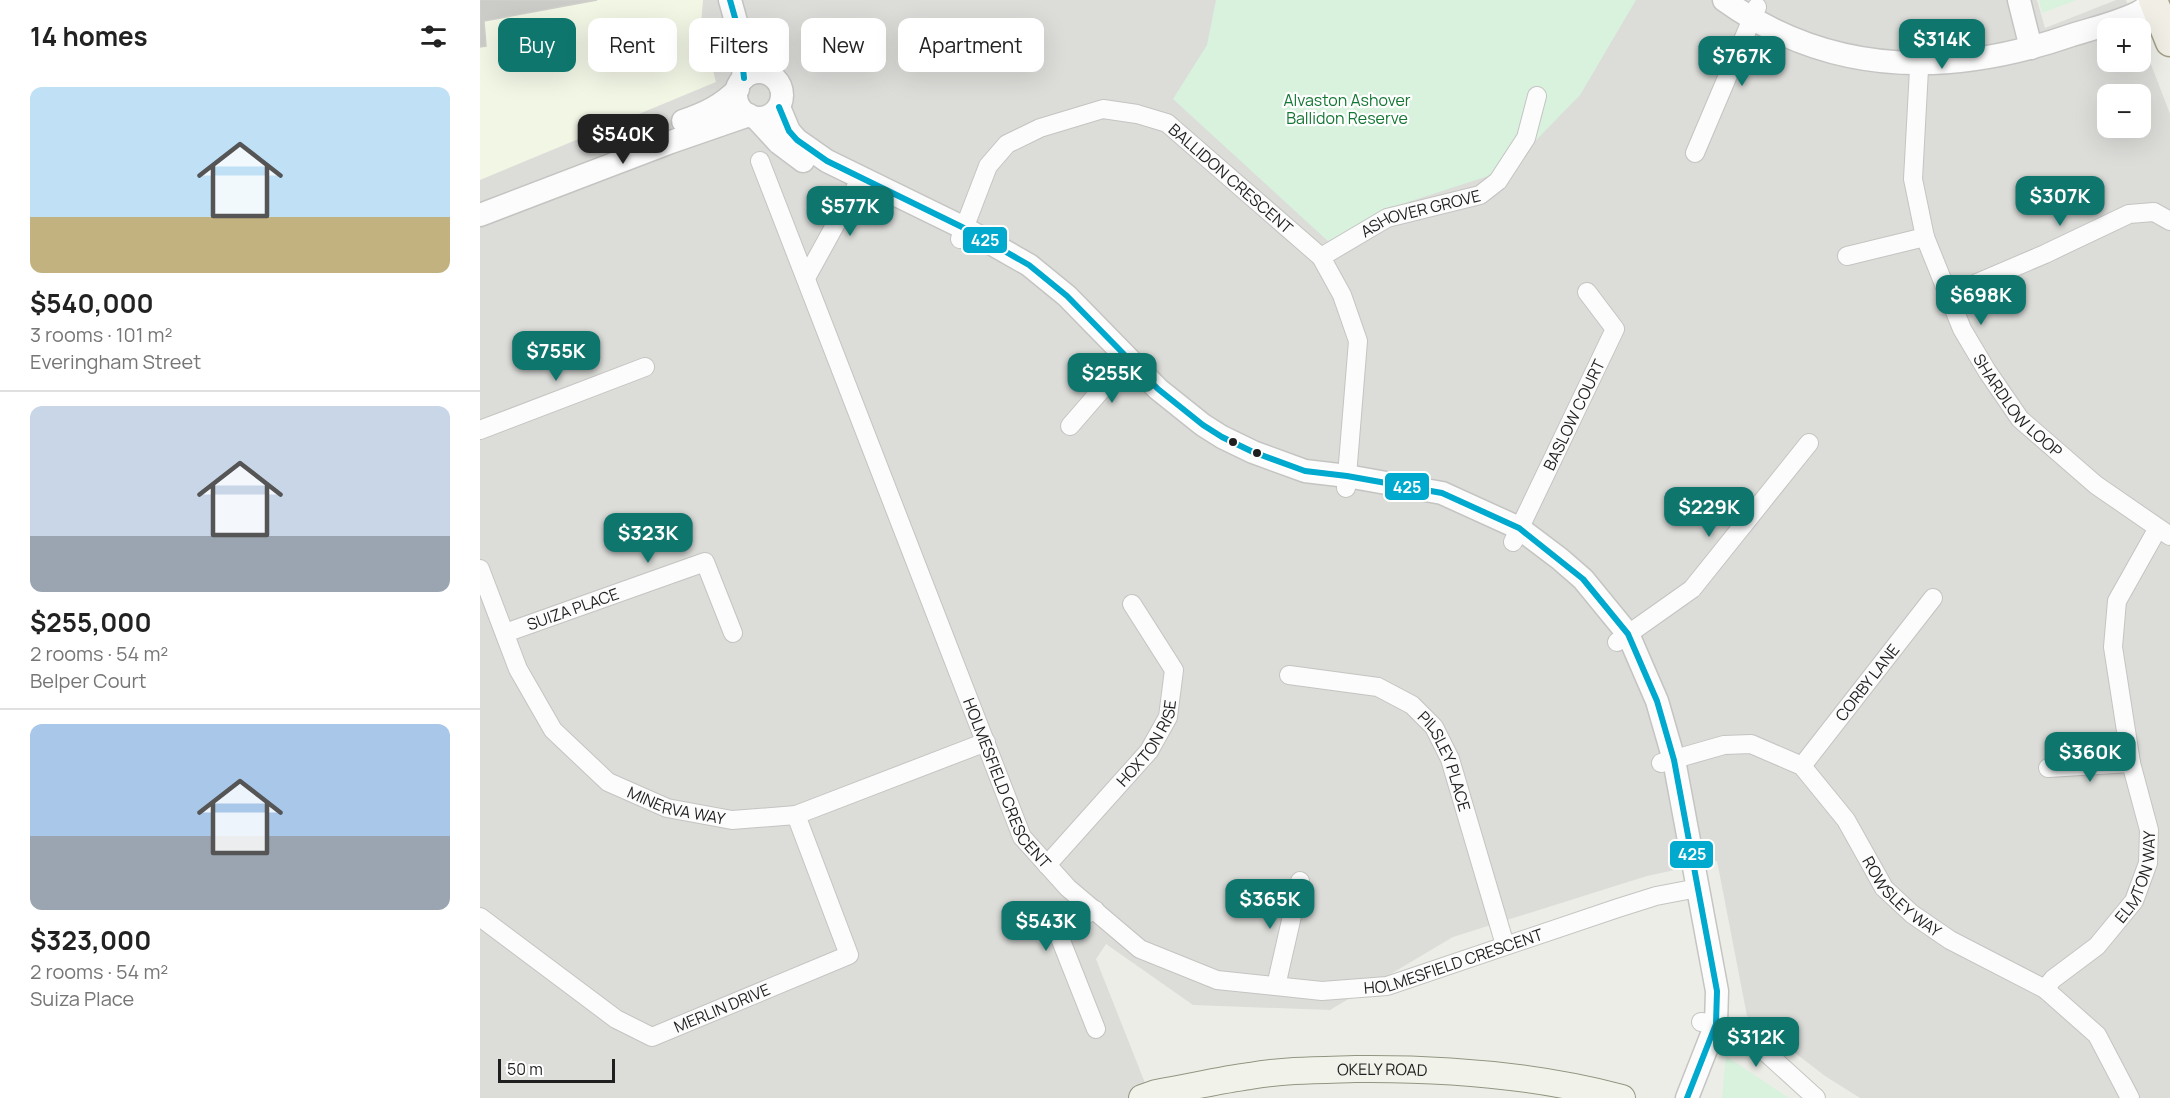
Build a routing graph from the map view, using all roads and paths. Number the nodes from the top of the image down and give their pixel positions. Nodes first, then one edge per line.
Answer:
1 (730, 0) edge
2 (744, 0) edge
3 (1724, 0) edge
4 (2019, 0) edge
5 (2032, 0) edge
6 (2154, 0) edge
7 (1752, 9) edge
8 (2036, 41) junction
9 (2170, 42) edge
10 (1920, 57) junction
11 (768, 74) junction
12 (741, 83) junction
13 (1537, 96) dead end
14 (779, 107) junction
15 (752, 116) junction
16 (1695, 153) dead end
17 (760, 161) dead end
18 (858, 184) junction
19 (480, 198) edge
20 (480, 215) edge
21 (2170, 221) edge
22 (962, 234) junction
23 (1925, 237) junction
24 (1847, 256) dead end
25 (1321, 257) junction
26 (806, 278) junction
27 (1587, 292) dead end
28 (1949, 295) junction
29 (1124, 364) junction
30 (645, 367) dead end
31 (1070, 426) dead end
32 (480, 430) edge
33 (1809, 443) dead end
34 (1347, 482) junction
35 (2164, 532) edge
36 (1516, 535) junction
37 (480, 569) edge
38 (1933, 598) dead end
39 (1132, 604) dead end
40 (505, 633) junction
41 (733, 633) dead end
42 (1622, 638) junction
43 (1289, 675) dead end
44 (986, 742) junction
45 (1668, 761) junction
46 (2131, 763) junction
47 (1802, 766) junction
48 (2048, 768) dead end
49 (796, 815) junction
50 (1047, 865) junction
51 (1300, 881) dead end
52 (1691, 889) junction
53 (1095, 910) junction
54 (480, 917) edge
55 (1505, 945) junction
56 (1276, 986) junction
57 (2045, 989) junction
58 (1709, 1023) junction
59 (1096, 1029) dead end
60 (1142, 1098) edge
61 (1622, 1098) edge
62 (1671, 1098) edge
63 (1687, 1098) edge
64 (1816, 1098) edge
65 (2130, 1098) edge

1 - 12 street
2 - 11 street
3 - 7 street
4 - 8 street
5 - 8 street
6 - 8 street
6 - 9 main road
7 - 10 street
7 - 16 street
8 - 10 street
10 - 23 street, SHARDLOW LOOP
11 - 12 street
11 - 14 street
12 - 15 street
12 - 19 street
13 - 25 street, ASHOVER GROVE
14 - 15 street
14 - 18 street
15 - 18 street
15 - 20 street
17 - 26 street, HOLMESFIELD CRESCENT
18 - 22 street
18 - 26 street
21 - 28 street
22 - 25 street, BALLIDON CRESCENT
22 - 29 street
23 - 24 street
23 - 28 street, SHARDLOW LOOP
25 - 34 street, BALLIDON CRESCENT
26 - 44 street, HOLMESFIELD CRESCENT
27 - 36 street, BASLOW COURT
28 - 35 street, SHARDLOW LOOP
29 - 31 street
29 - 34 street
30 - 32 street
33 - 42 street
34 - 36 street
35 - 46 street, ELMTON WAY
36 - 42 street
37 - 40 street, MINERVA WAY
38 - 47 street, CORBY LANE
39 - 50 street, HOXTON RISE
40 - 41 street, SUIZA PLACE
40 - 49 street, MINERVA WAY
42 - 45 street
43 - 55 street, PILSLEY PLACE
44 - 49 street, MINERVA WAY
44 - 50 street, HOLMESFIELD CRESCENT
45 - 47 street, ROWSLEY WAY
45 - 52 street
46 - 48 street
46 - 57 street, ELMTON WAY
47 - 57 street, ROWSLEY WAY
49 - 54 street, MERLIN DRIVE
50 - 53 street, HOLMESFIELD CRESCENT
51 - 56 street
52 - 55 street, HOLMESFIELD CRESCENT
52 - 58 street
53 - 56 street, HOLMESFIELD CRESCENT
53 - 59 street
55 - 56 street, HOLMESFIELD CRESCENT
57 - 65 street, ROWSLEY WAY
58 - 62 street
58 - 63 street
58 - 64 street
60 - 61 main road, OKELY ROAD

